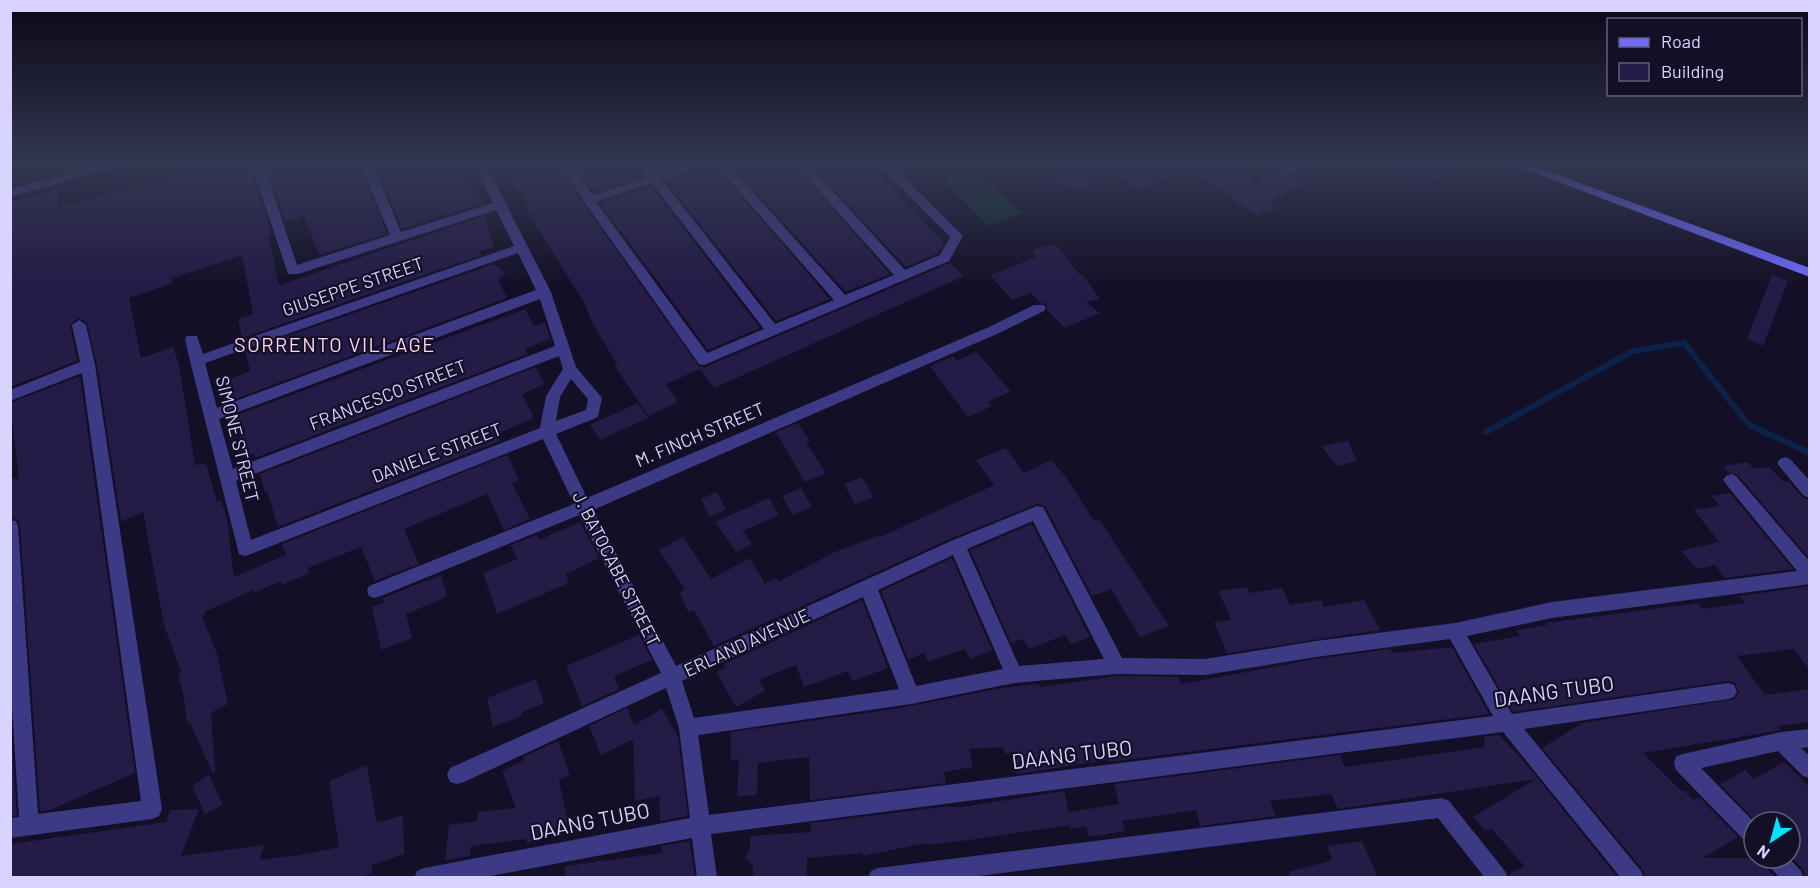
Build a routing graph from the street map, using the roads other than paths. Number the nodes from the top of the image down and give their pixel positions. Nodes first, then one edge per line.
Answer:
1 (271, 204) edge
2 (383, 204) edge
3 (500, 204) edge
4 (501, 204) edge
5 (592, 204) edge
6 (674, 204) edge
7 (757, 204) edge
8 (838, 204) edge
9 (925, 204) edge
10 (1625, 204) edge
11 (397, 237) junction
12 (520, 248) junction
13 (1809, 273) edge
14 (901, 274) junction
15 (544, 292) junction
16 (842, 301) junction
17 (1039, 308) dead end
18 (79, 326) dead end
19 (772, 330) junction
20 (192, 339) dead end
21 (563, 349) junction
22 (197, 361) junction
23 (88, 365) junction
24 (570, 369) junction
25 (10, 396) edge
26 (211, 416) junction
27 (548, 434) junction
28 (1785, 463) dead end
29 (227, 478) junction
30 (1731, 480) dead end
31 (1809, 492) edge
32 (583, 507) junction
33 (10, 526) edge
34 (957, 546) junction
35 (245, 549) joint
36 (1809, 576) edge
37 (868, 587) junction
38 (375, 591) dead end
39 (1455, 631) junction
40 (1117, 666) junction
41 (1014, 675) junction
42 (672, 677) junction
43 (1728, 691) dead end
44 (911, 696) junction
45 (1506, 723) junction
46 (688, 728) junction
47 (1809, 738) edge
48 (1781, 741) junction
49 (1809, 769) edge
50 (456, 776) dead end
51 (1742, 824) edge
52 (701, 826) junction
53 (20, 827) edge
54 (424, 878) edge
55 (707, 878) edge
56 (878, 878) edge
57 (1498, 878) edge
58 (1634, 878) edge

1 - 11 street
2 - 11 street
3 - 11 street
4 - 12 street
5 - 19 street
6 - 19 street
7 - 16 street
8 - 14 street
9 - 14 street
10 - 13 street
12 - 15 street
12 - 22 street, GIUSEPPE STREET
14 - 16 street
15 - 21 street
15 - 26 street
16 - 19 street
17 - 32 street, M. FINCH STREET
18 - 23 street
20 - 22 street, SIMONE STREET
21 - 24 street
21 - 29 street, FRANCESCO STREET
22 - 26 street, SIMONE STREET
23 - 25 street
23 - 53 street
24 - 27 street
24 - 27 street, DANIELE STREET
26 - 29 street, SIMONE STREET
27 - 32 street, J. BATOCABE STREET
27 - 35 street, DANIELE STREET
28 - 31 street
29 - 35 street, SIMONE STREET
30 - 36 street
32 - 38 street, M. FINCH STREET
32 - 42 street, J. BATOCABE STREET
33 - 53 street
34 - 37 street, ERLAND AVENUE
34 - 40 street, ERLAND AVENUE
34 - 41 street
36 - 39 street
37 - 42 street, ERLAND AVENUE
37 - 44 street
39 - 40 street
39 - 45 street
40 - 41 street
41 - 44 street
42 - 46 street, J. BATOCABE STREET
42 - 50 street, ERLAND AVENUE
43 - 45 street, DAANG TUBO
44 - 46 street
45 - 52 street, DAANG TUBO
45 - 58 street
46 - 52 street, J. BATOCABE STREET
47 - 48 street
48 - 49 street
48 - 51 street
52 - 54 street, DAANG TUBO
52 - 55 street, J. BATOCABE STREET
56 - 57 street

